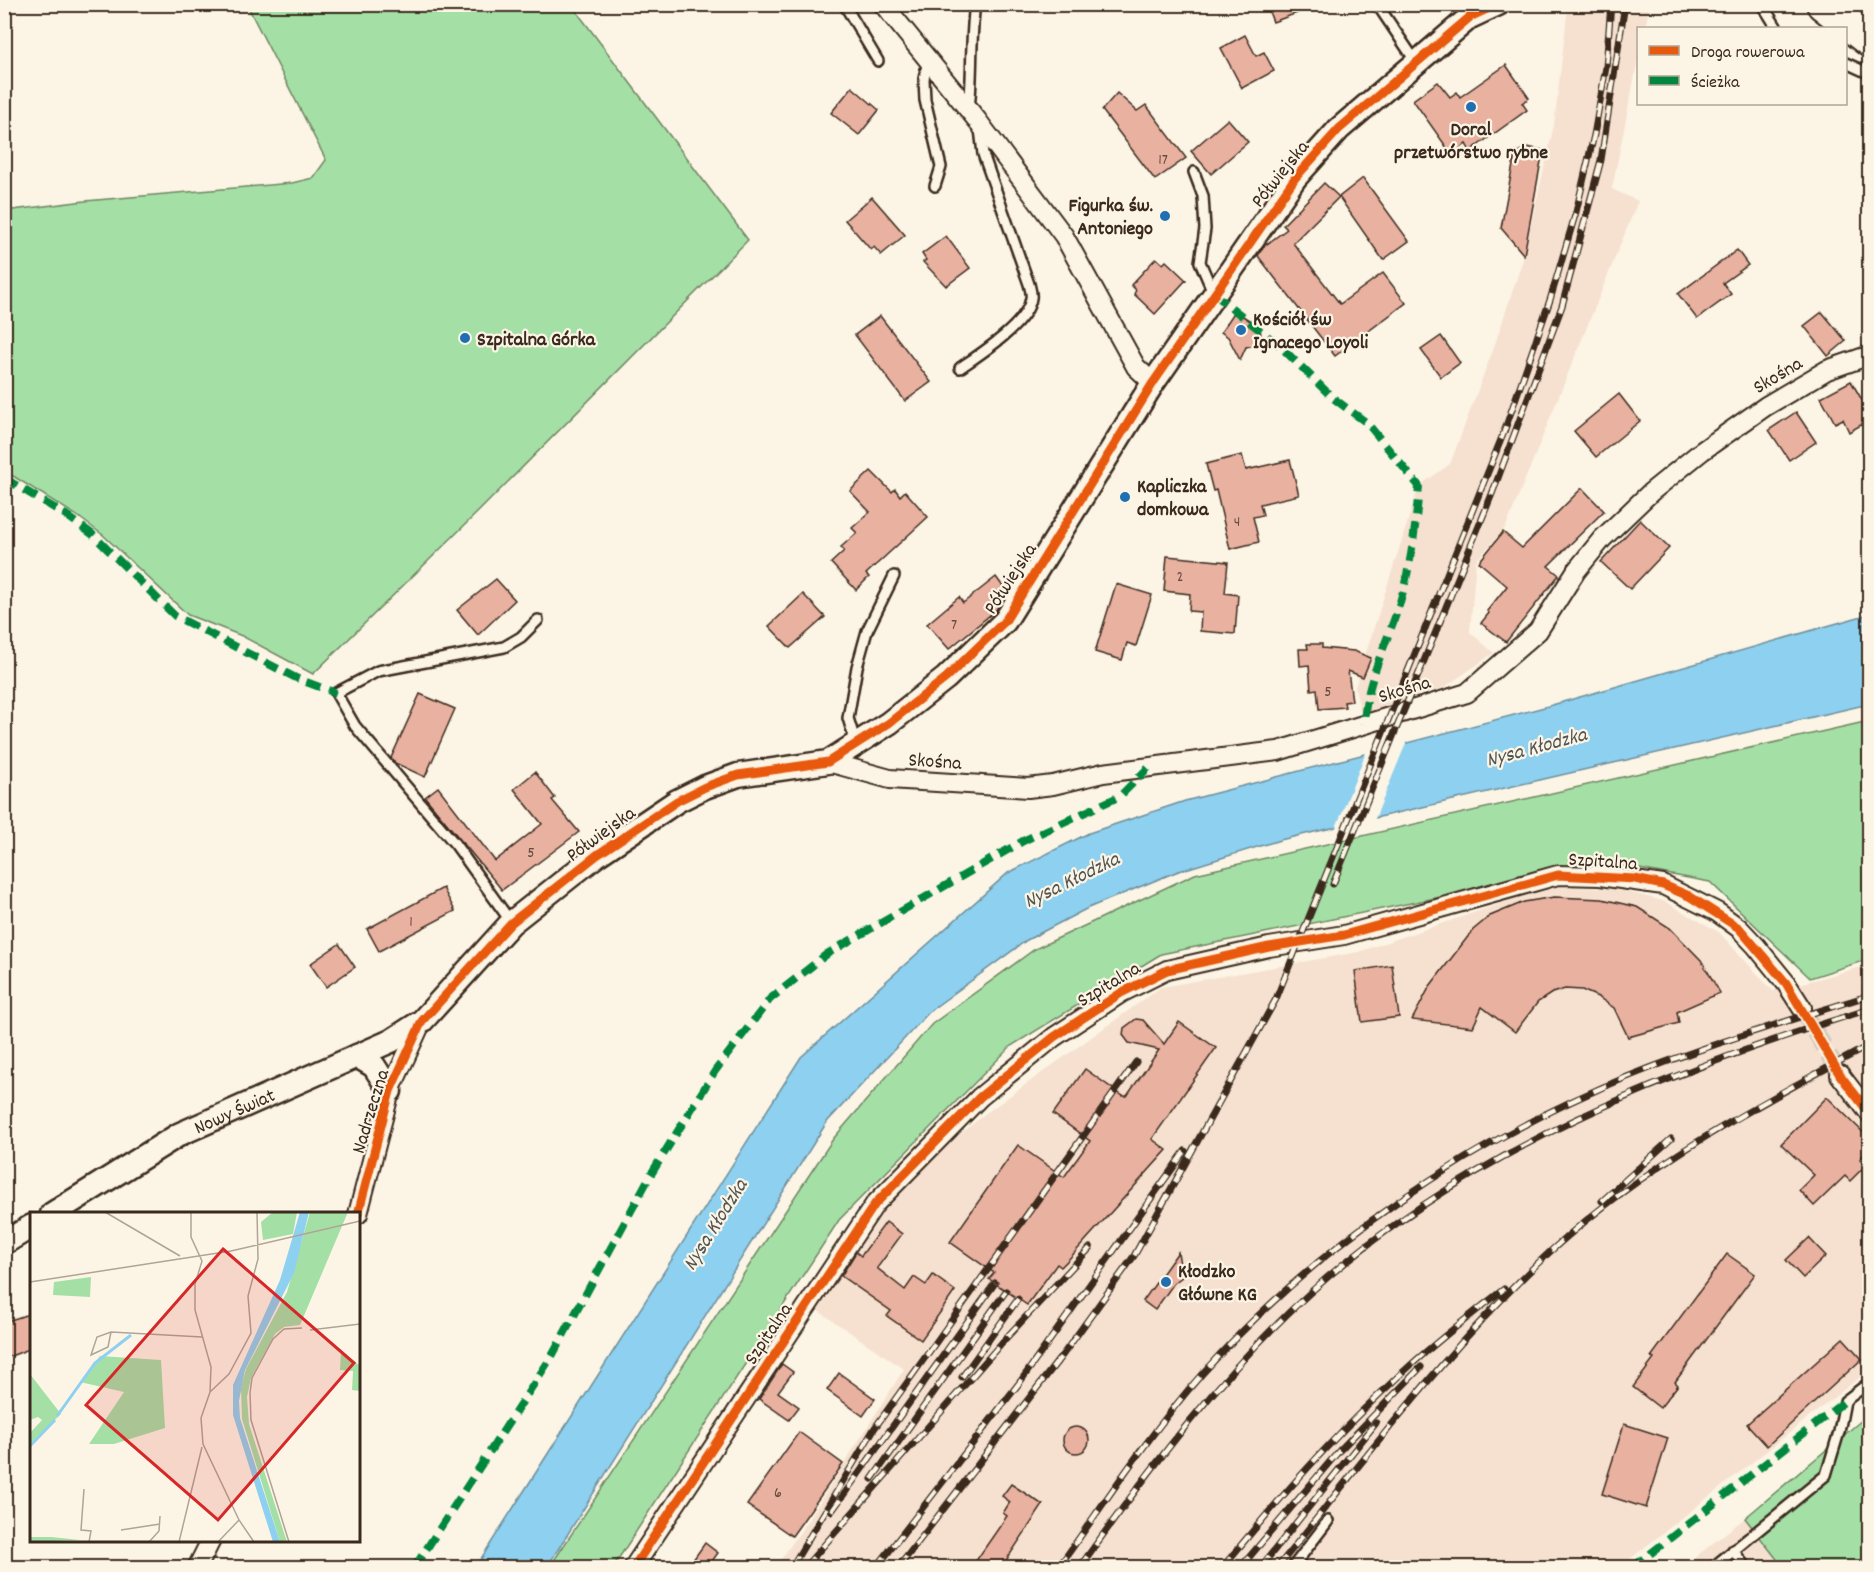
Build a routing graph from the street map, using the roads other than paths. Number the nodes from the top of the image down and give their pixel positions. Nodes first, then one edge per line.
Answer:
1 (844, 4) edge
2 (883, 4) edge
3 (975, 4) edge
4 (1377, 4) edge
5 (1762, 4) edge
6 (1823, 4) edge
7 (1491, 6) edge
8 (1776, 27) edge
9 (1869, 41) edge
10 (928, 60) junction
11 (878, 62) dead end
12 (1416, 63) junction
13 (1847, 64) edge
14 (1869, 74) edge
15 (974, 117) junction
16 (1194, 172) dead end
17 (935, 186) dead end
18 (1213, 292) junction
19 (1869, 354) edge
20 (960, 368) dead end
21 (1153, 383) junction
22 (894, 576) dead end
23 (538, 620) dead end
24 (856, 745) junction
25 (828, 762) junction
26 (511, 923) junction
27 (1802, 1008) tunnel mouth
28 (422, 1022) junction
29 (357, 1056) junction
30 (1840, 1075) tunnel mouth
31 (390, 1091) junction
32 (1869, 1114) edge
33 (55, 1212) edge
34 (359, 1212) edge
35 (30, 1228) edge
36 (4, 1243) edge
37 (1869, 1382) edge
38 (1328, 1521) dead end
39 (210, 1542) edge
40 (1733, 1550) junction
41 (197, 1568) edge
42 (633, 1568) edge
43 (1292, 1568) edge
44 (1712, 1568) edge
45 (1746, 1568) edge

1 - 11 lane
2 - 10 street
3 - 15 lane
4 - 12 lane
5 - 8 lane
6 - 9 highway
7 - 12 street, Półwiejska
10 - 15 street
10 - 17 lane
12 - 18 street, Półwiejska
13 - 14 lane
15 - 20 lane
15 - 21 street
16 - 18 lane
18 - 21 street, Półwiejska
19 - 25 street, Skośna
21 - 24 street, Półwiejska
22 - 24 lane
23 - 26 lane
24 - 25 street, Półwiejska
25 - 26 street, Półwiejska
26 - 28 street, Półwiejska
27 - 42 street, Szpitalna
28 - 29 street, Nowy Świat
28 - 31 street, Nadrzeczna
29 - 31 street
29 - 33 street, Nowy Świat
30 - 32 street
31 - 34 street, Nadrzeczna
35 - 36 street
37 - 40 lane
38 - 43 lane
39 - 41 street
40 - 44 lane
40 - 45 lane

